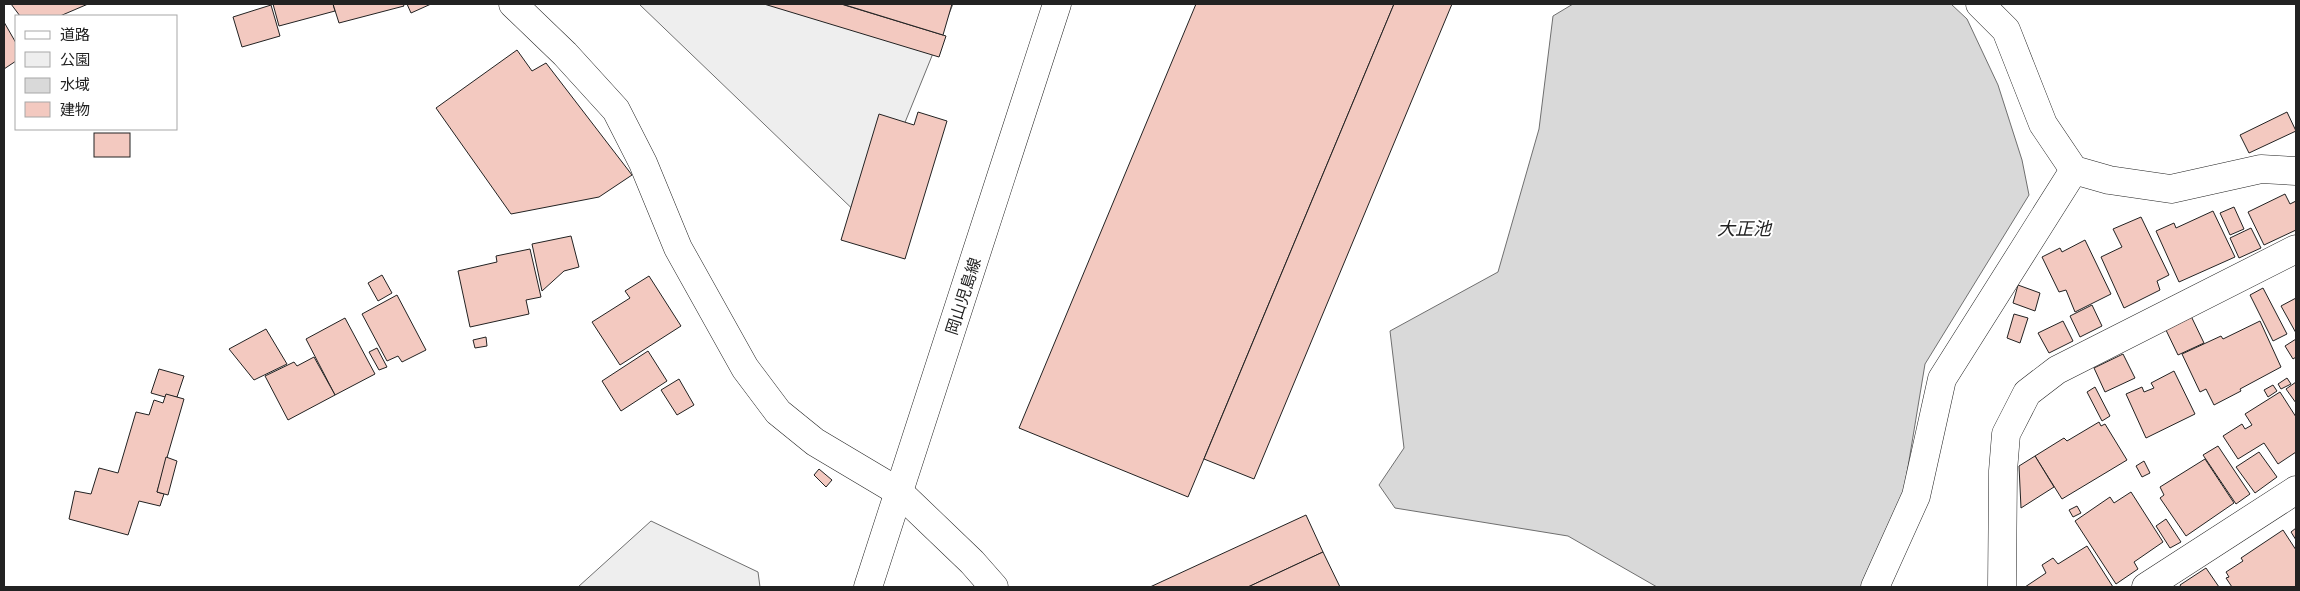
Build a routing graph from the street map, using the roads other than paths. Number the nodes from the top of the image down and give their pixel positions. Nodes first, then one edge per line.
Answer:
1 (513, 4) edge
2 (1057, 4) edge
3 (1980, 4) edge
4 (2074, 170) junction
5 (2296, 171) edge
6 (2296, 249) edge
7 (2296, 490) edge
8 (899, 492) junction
9 (868, 587) edge
10 (994, 587) edge
11 (1875, 587) edge
12 (2002, 587) edge
13 (2146, 587) edge

1 - 8 street
2 - 8 street, 岡山児島線
3 - 4 street
4 - 5 street
4 - 11 street
6 - 12 street
7 - 13 street
8 - 9 street, 岡山児島線
8 - 10 street

